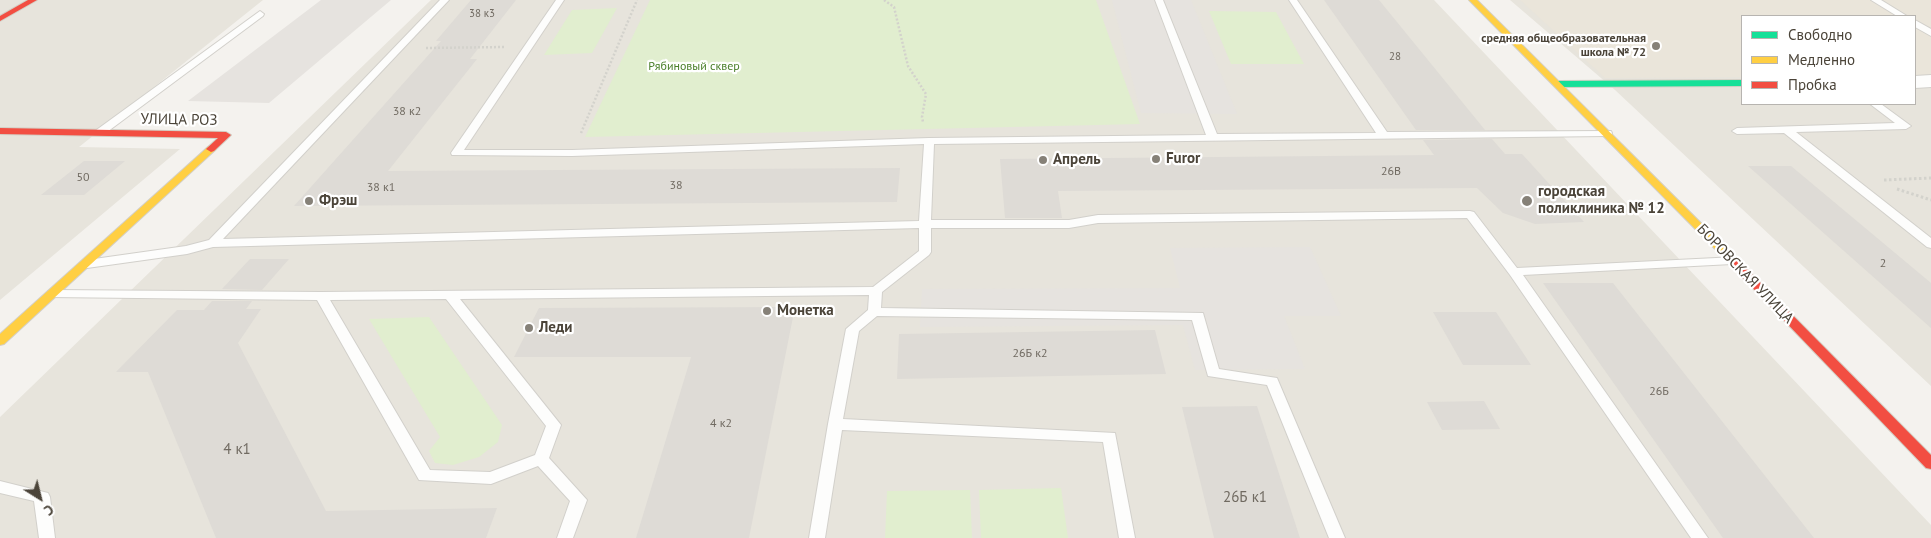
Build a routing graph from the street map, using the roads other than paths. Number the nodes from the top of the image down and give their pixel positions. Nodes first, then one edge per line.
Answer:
1 (33, 0) edge
2 (444, 0) edge
3 (560, 0) edge
4 (1159, 0) edge
5 (1293, 0) edge
6 (1473, 0) edge
7 (1875, 0) edge
8 (260, 14) dead end
9 (1901, 15) edge
10 (0, 19) edge
11 (1916, 24) edge
12 (1931, 33) edge
13 (1931, 81) edge
14 (1916, 82) edge
15 (1741, 83) edge
16 (1558, 84) junction
17 (1876, 105) edge
18 (1787, 130) junction
19 (0, 131) edge
20 (1738, 131) dead end
21 (99, 133) junction
22 (1607, 133) junction
23 (1383, 135) junction
24 (1212, 138) junction
25 (929, 141) junction
26 (926, 224) junction
27 (213, 243) junction
28 (1931, 244) edge
29 (1732, 260) junction
30 (83, 265) junction
31 (1514, 272) junction
32 (876, 291) junction
33 (50, 294) junction
34 (449, 294) junction
35 (321, 296) junction
36 (874, 312) junction
37 (0, 341) edge
38 (835, 424) junction
39 (541, 459) junction
40 (1931, 464) edge
41 (0, 487) edge
42 (48, 538) edge
43 (565, 538) edge
44 (817, 538) edge
45 (1127, 538) edge
46 (1337, 538) edge
47 (1700, 538) edge

1 - 10 street
2 - 27 lane
3 - 25 lane
4 - 24 lane
5 - 23 lane
6 - 16 street, БОРОВСКАЯ УЛИЦА
7 - 9 lane
8 - 21 lane
11 - 12 lane
13 - 14 street
15 - 16 street
16 - 22 street, БОРОВСКАЯ УЛИЦА
17 - 18 lane
18 - 20 lane
18 - 28 lane
19 - 21 street, УЛИЦА РОЗ
21 - 30 street, УЛИЦА РОЗ
22 - 23 lane
22 - 29 street, БОРОВСКАЯ УЛИЦА
23 - 24 lane
24 - 25 lane
25 - 26 lane
26 - 27 lane
26 - 31 lane
26 - 32 lane
27 - 30 lane
29 - 31 lane
29 - 40 street, БОРОВСКАЯ УЛИЦА
30 - 33 street
31 - 47 lane
32 - 34 lane
32 - 36 lane
33 - 35 lane
33 - 37 street
34 - 35 lane
34 - 39 lane
35 - 39 lane
36 - 38 lane
36 - 46 lane
38 - 44 lane
38 - 45 lane
39 - 43 lane
41 - 42 lane

